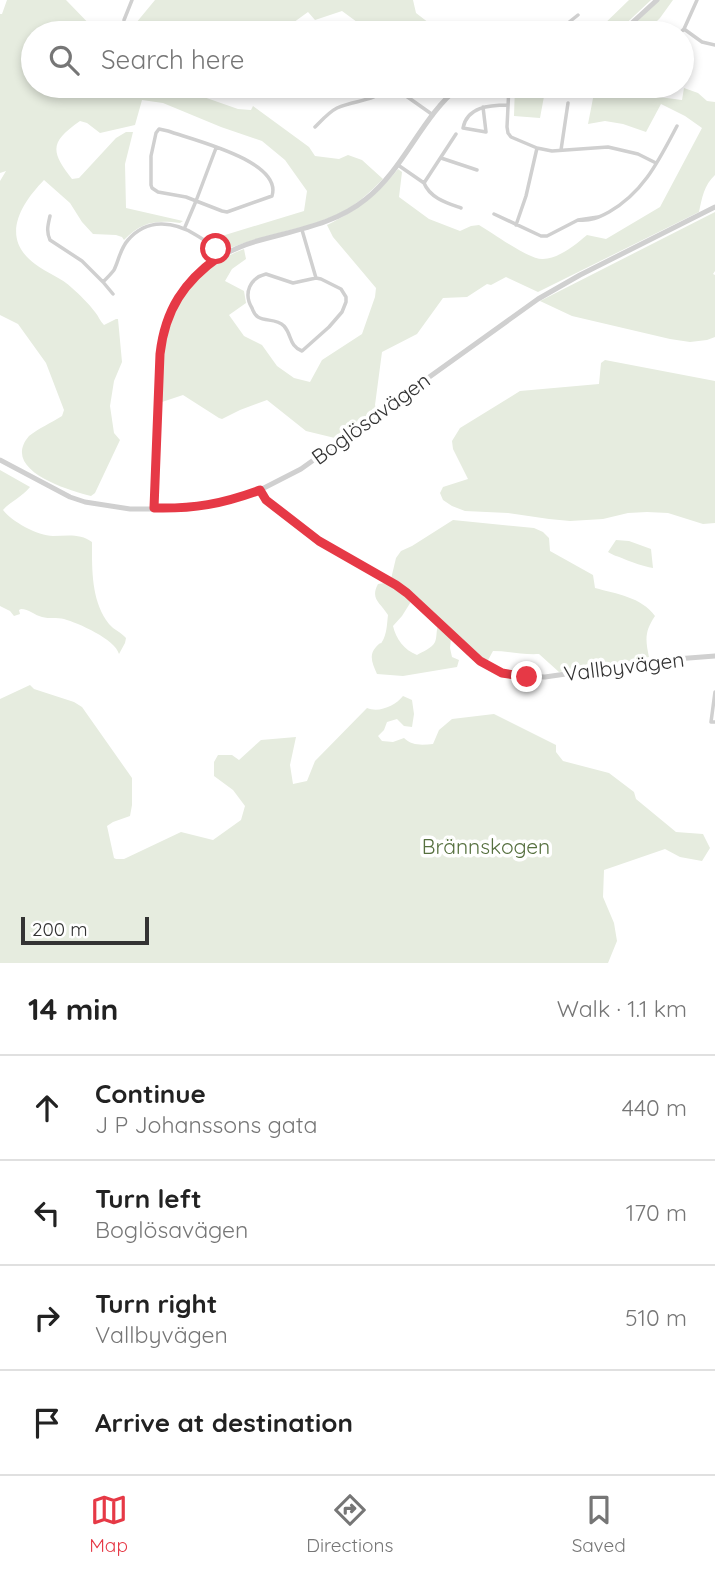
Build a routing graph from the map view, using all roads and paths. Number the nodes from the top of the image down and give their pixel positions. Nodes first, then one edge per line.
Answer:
1 (132, 0) edge
2 (657, 0) edge
3 (696, 0) edge
4 (578, 15) dead end
5 (124, 20) dead end
6 (570, 21) edge
7 (634, 21) edge
8 (687, 21) edge
9 (694, 36) edge
10 (715, 45) edge
11 (373, 98) edge
12 (408, 98) edge
13 (447, 98) edge
14 (508, 98) edge
15 (568, 103) dead end
16 (508, 106) junction
17 (483, 107) junction
18 (433, 115) junction
19 (677, 126) dead end
20 (315, 127) dead end
21 (456, 134) dead end
22 (216, 148) junction
23 (537, 148) junction
24 (561, 150) junction
25 (441, 158) junction
26 (656, 163) junction
27 (398, 165) junction
28 (477, 170) dead end
29 (424, 183) junction
30 (196, 201) junction
31 (715, 207) edge
32 (461, 208) dead end
33 (494, 214) dead end
34 (50, 216) dead end
35 (516, 225) junction
36 (185, 228) junction
37 (302, 229) junction
38 (220, 256) junction
39 (316, 278) junction
40 (103, 282) junction
41 (113, 294) dead end
42 (0, 460) edge
43 (260, 490) junction
44 (154, 508) junction
45 (715, 656) edge
46 (715, 692) edge
47 (715, 722) edge

1 - 5 street
2 - 7 street
3 - 8 street
4 - 6 street
9 - 10 street
11 - 20 street
12 - 18 street
13 - 18 street
14 - 16 street
15 - 24 street
16 - 17 street
16 - 23 street
17 - 17 street
18 - 27 street
19 - 26 street
21 - 25 street
22 - 30 street
22 - 30 street
22 - 30 street
23 - 24 street
23 - 35 street
24 - 26 street
25 - 28 street
25 - 29 street
26 - 35 street
27 - 29 street
27 - 37 street
29 - 32 street
30 - 36 street
31 - 43 street, Boglösavägen
33 - 35 street
34 - 40 street
36 - 38 street
36 - 40 street
37 - 38 street
37 - 39 street
38 - 44 street
39 - 39 street
40 - 41 street
42 - 44 street, Boglösavägen
43 - 44 street, Boglösavägen
43 - 45 street, Vallbyvägen
46 - 47 street

